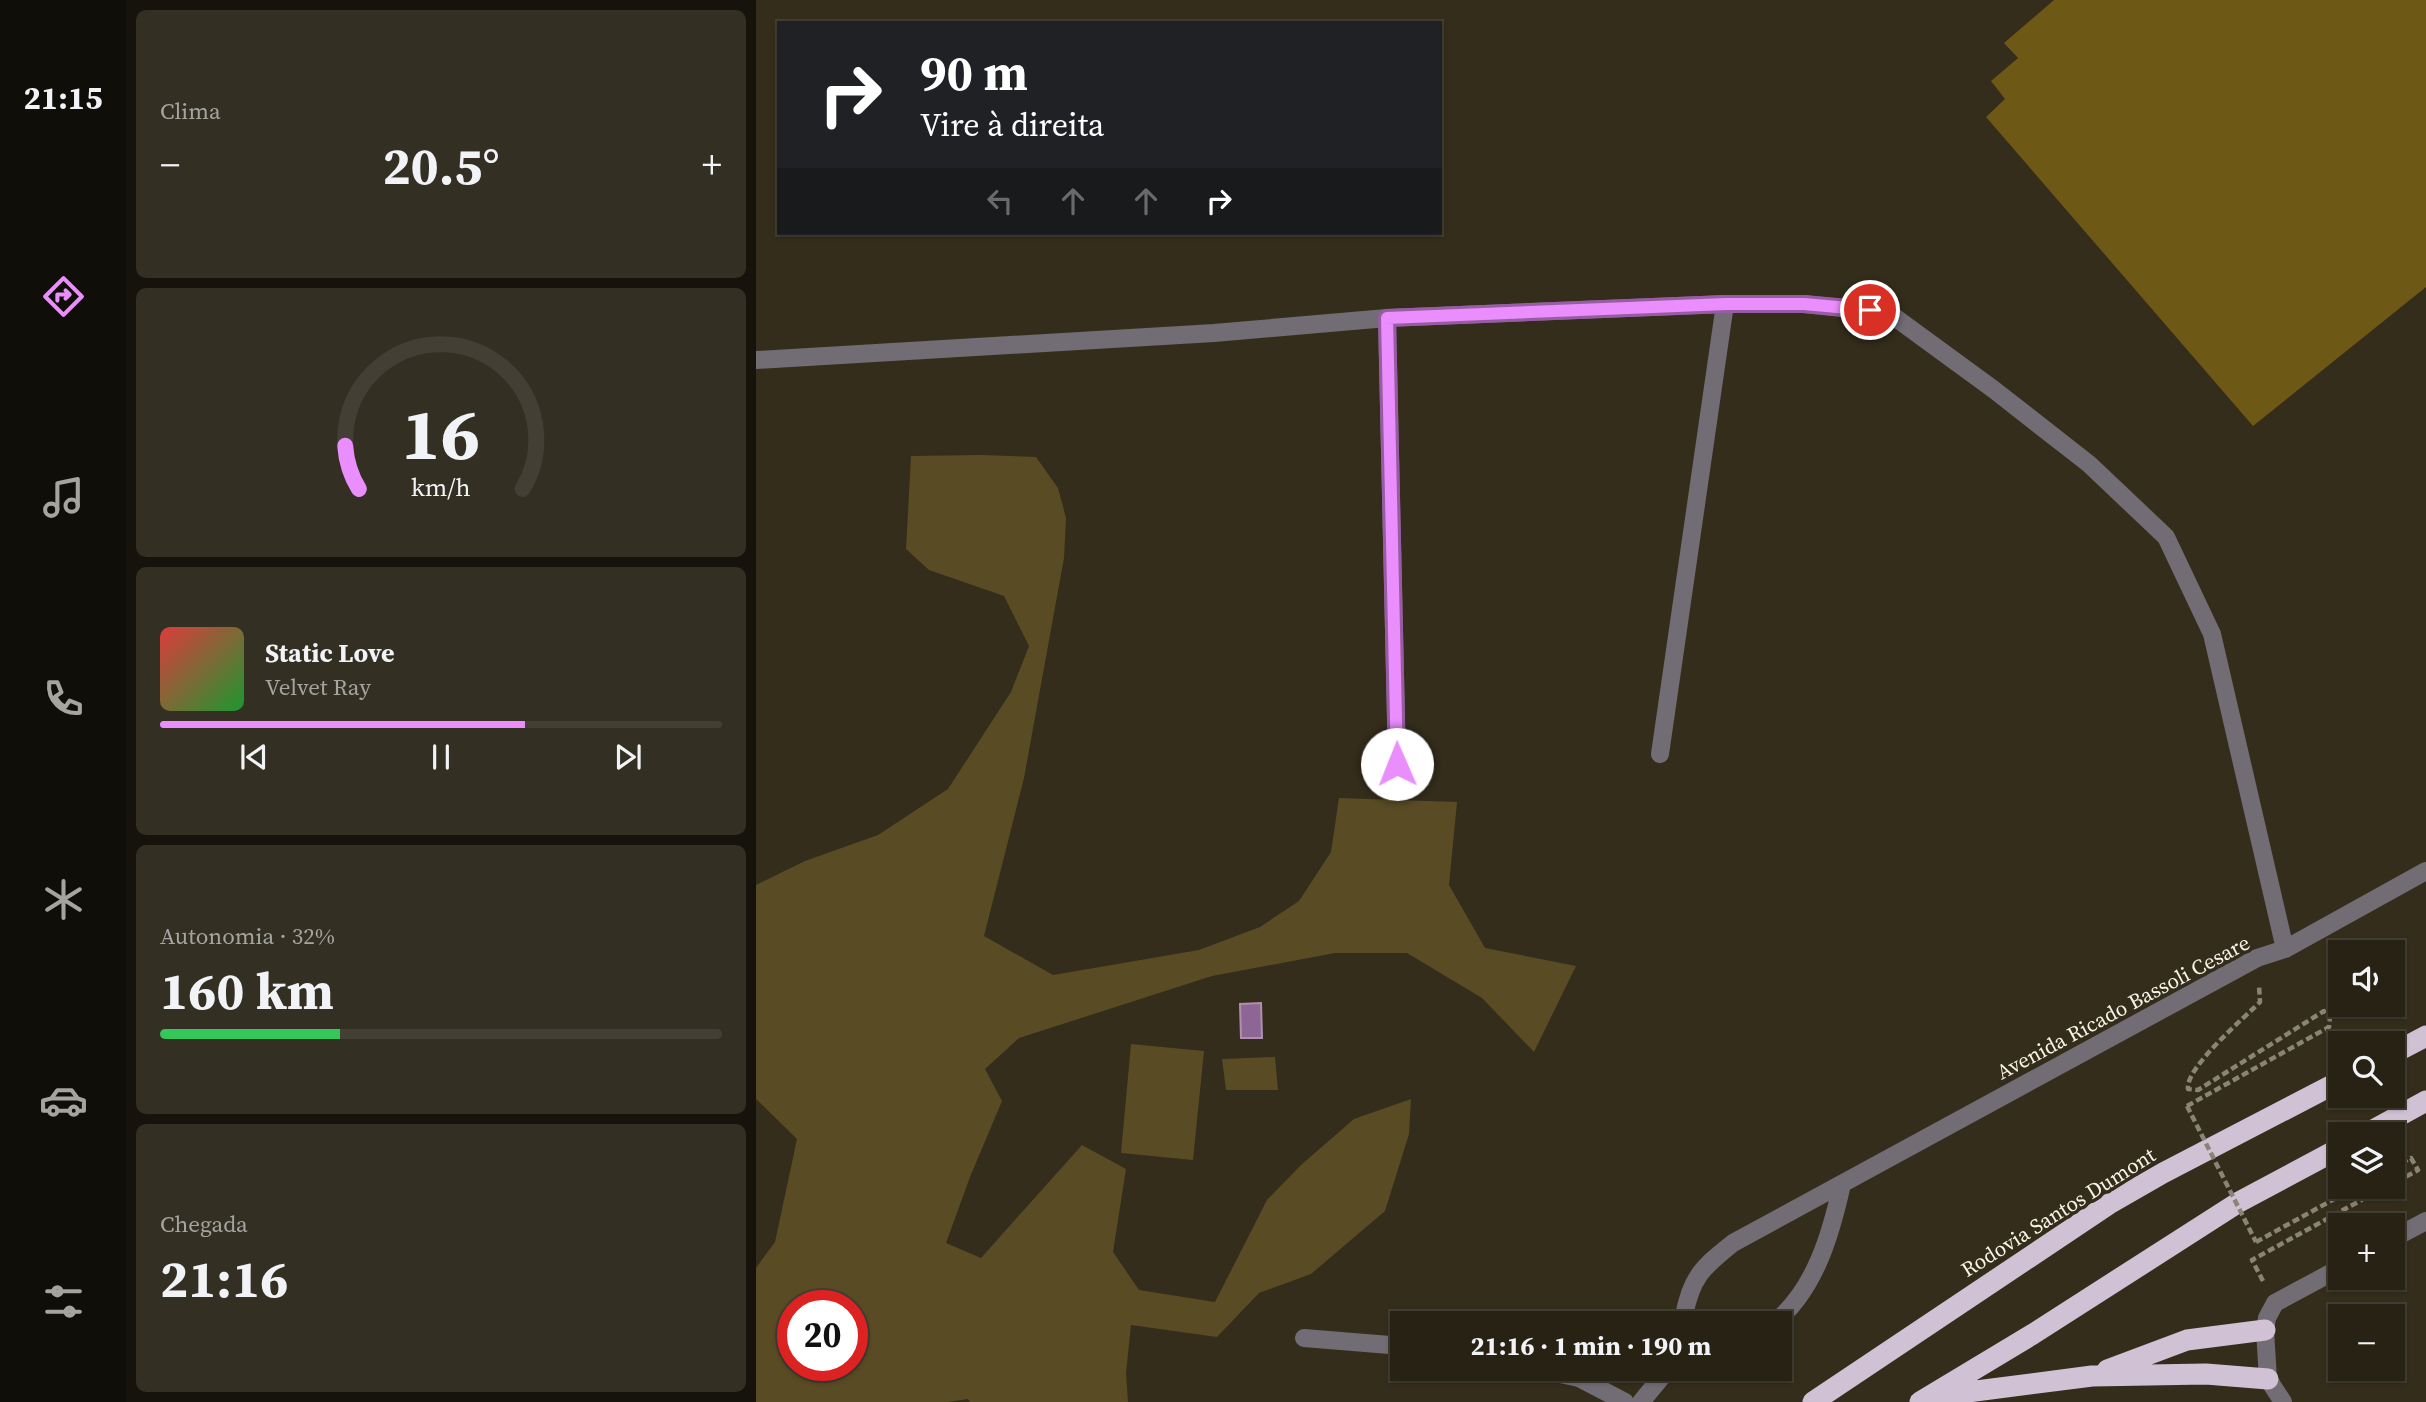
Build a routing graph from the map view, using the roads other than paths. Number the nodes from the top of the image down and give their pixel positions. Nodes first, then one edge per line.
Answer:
1 (1726, 304) junction
2 (1387, 318) junction
3 (756, 360) edge
4 (1660, 754) dead end
5 (1397, 764) dead end
6 (2426, 871) edge
7 (2285, 949) junction
8 (2426, 1036) edge
9 (2405, 1047) edge
10 (2328, 1087) edge
11 (2426, 1101) edge
12 (2388, 1122) edge
13 (2328, 1154) edge
14 (1842, 1184) junction
15 (2426, 1221) edge
16 (2405, 1232) edge
17 (2328, 1274) edge
18 (1685, 1311) edge
19 (1788, 1311) edge
20 (2264, 1330) junction
21 (1304, 1338) dead end
22 (1390, 1345) edge
23 (2092, 1376) junction
24 (2268, 1379) junction
25 (1585, 1381) edge
26 (1658, 1381) edge
27 (1924, 1399) edge
28 (1625, 1402) edge
29 (1641, 1402) edge
30 (1814, 1402) edge
31 (2283, 1402) edge

1 - 2 street
1 - 4 street
1 - 7 street
2 - 3 street
2 - 5 street
6 - 7 street, Avenida Ricado Bassoli Cesare
7 - 14 street, Avenida Ricado Bassoli Cesare
8 - 9 highway
10 - 30 highway, Rodovia Santos Dumont
11 - 12 highway
13 - 27 highway
14 - 18 street, Avenida Ricado Bassoli Cesare
14 - 19 street
15 - 16 street
17 - 20 street
20 - 23 highway
20 - 24 street
21 - 22 street
23 - 24 highway
23 - 27 highway
24 - 31 street
25 - 28 street
26 - 29 street

